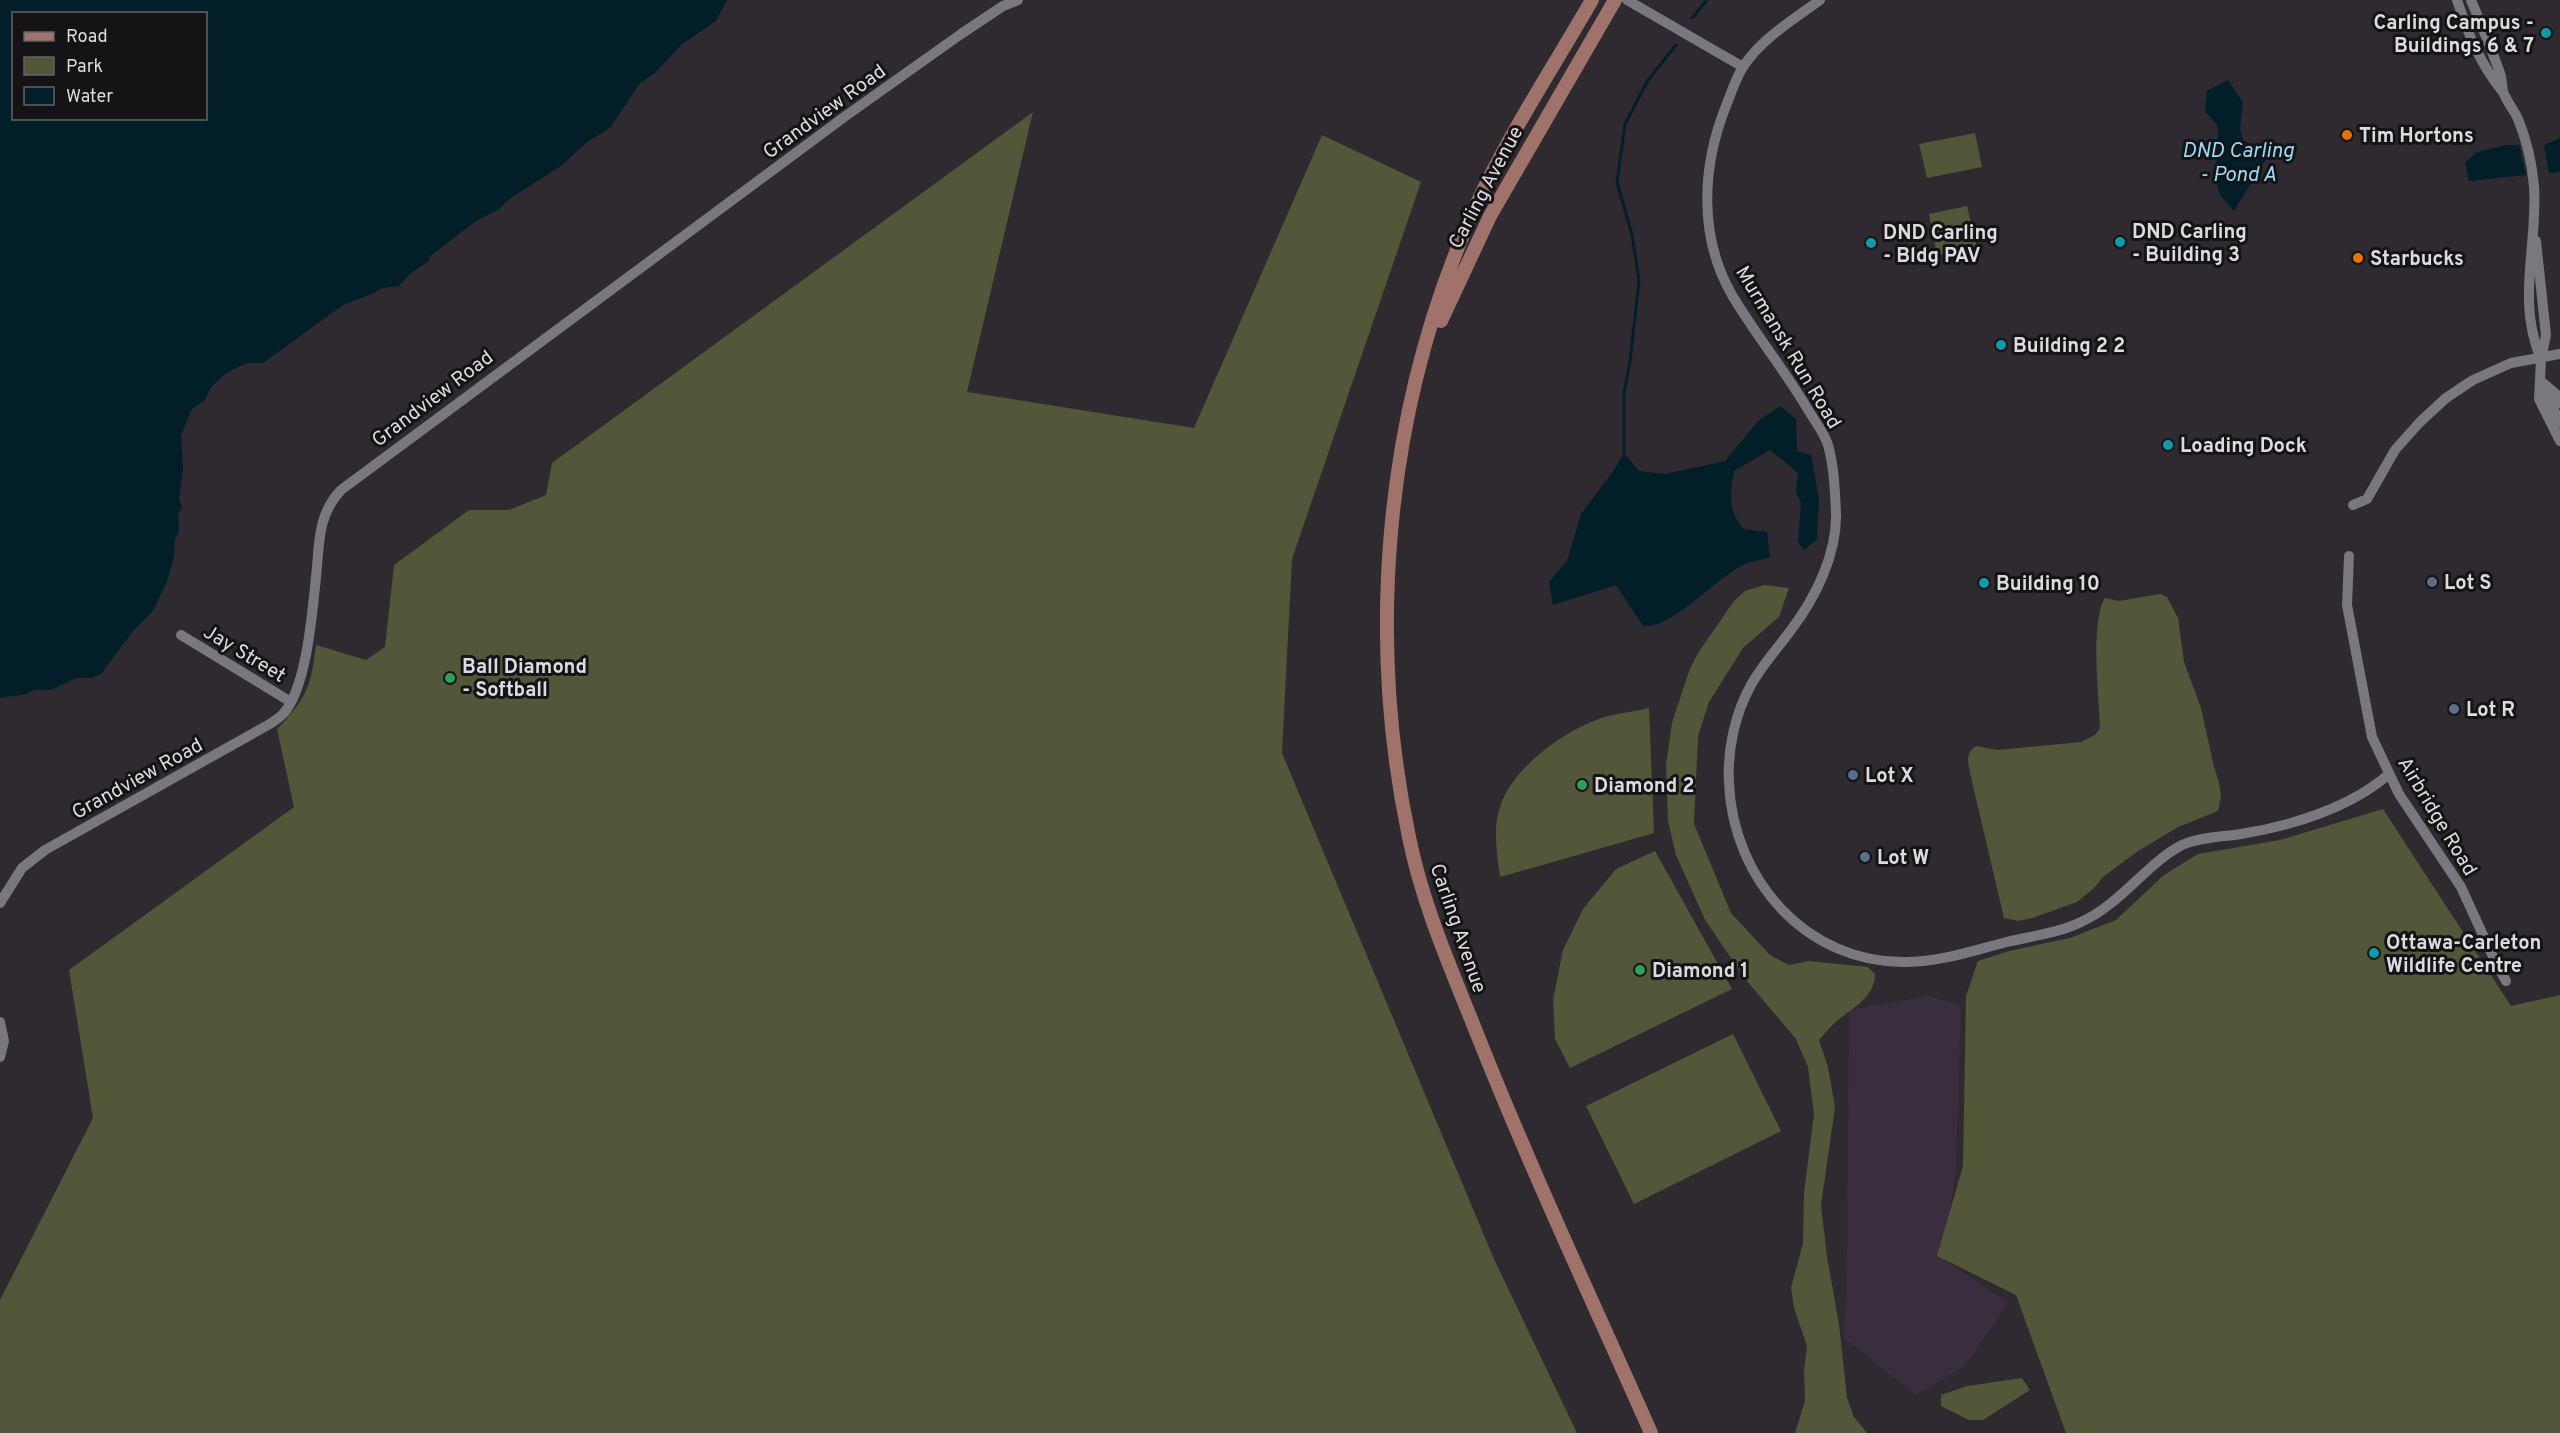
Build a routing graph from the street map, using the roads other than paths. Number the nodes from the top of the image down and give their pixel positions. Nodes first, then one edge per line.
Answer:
1 (1018, 0) edge
2 (1592, 0) edge
3 (1615, 0) edge
4 (1627, 0) edge
5 (1820, 0) edge
6 (2457, 0) edge
7 (2471, 0) edge
8 (1743, 67) junction
9 (2504, 92) junction
10 (2560, 354) edge
11 (2541, 359) junction
12 (2542, 381) junction
13 (1412, 402) junction
14 (2560, 403) edge
15 (2560, 423) edge
16 (2560, 441) edge
17 (2353, 505) dead end
18 (2349, 556) dead end
19 (181, 635) dead end
20 (291, 702) junction
21 (2389, 774) junction
22 (0, 903) edge
23 (2506, 981) dead end
24 (0, 1022) edge
25 (0, 1058) edge
26 (1651, 1433) edge

1 - 20 street, Grandview Road
2 - 13 main road, Carling Avenue
3 - 13 main road, Carling Avenue
4 - 8 street
5 - 8 street, Murmansk Run Road
6 - 9 street
7 - 9 street
8 - 21 street, Murmansk Run Road
9 - 11 street
10 - 11 street
11 - 12 street
11 - 17 street
12 - 14 street
12 - 15 street
12 - 16 street
13 - 26 main road, Carling Avenue
18 - 21 street, Airbridge Road
19 - 20 street, Jay Street
20 - 22 street, Grandview Road
21 - 23 street, Airbridge Road
24 - 25 street

